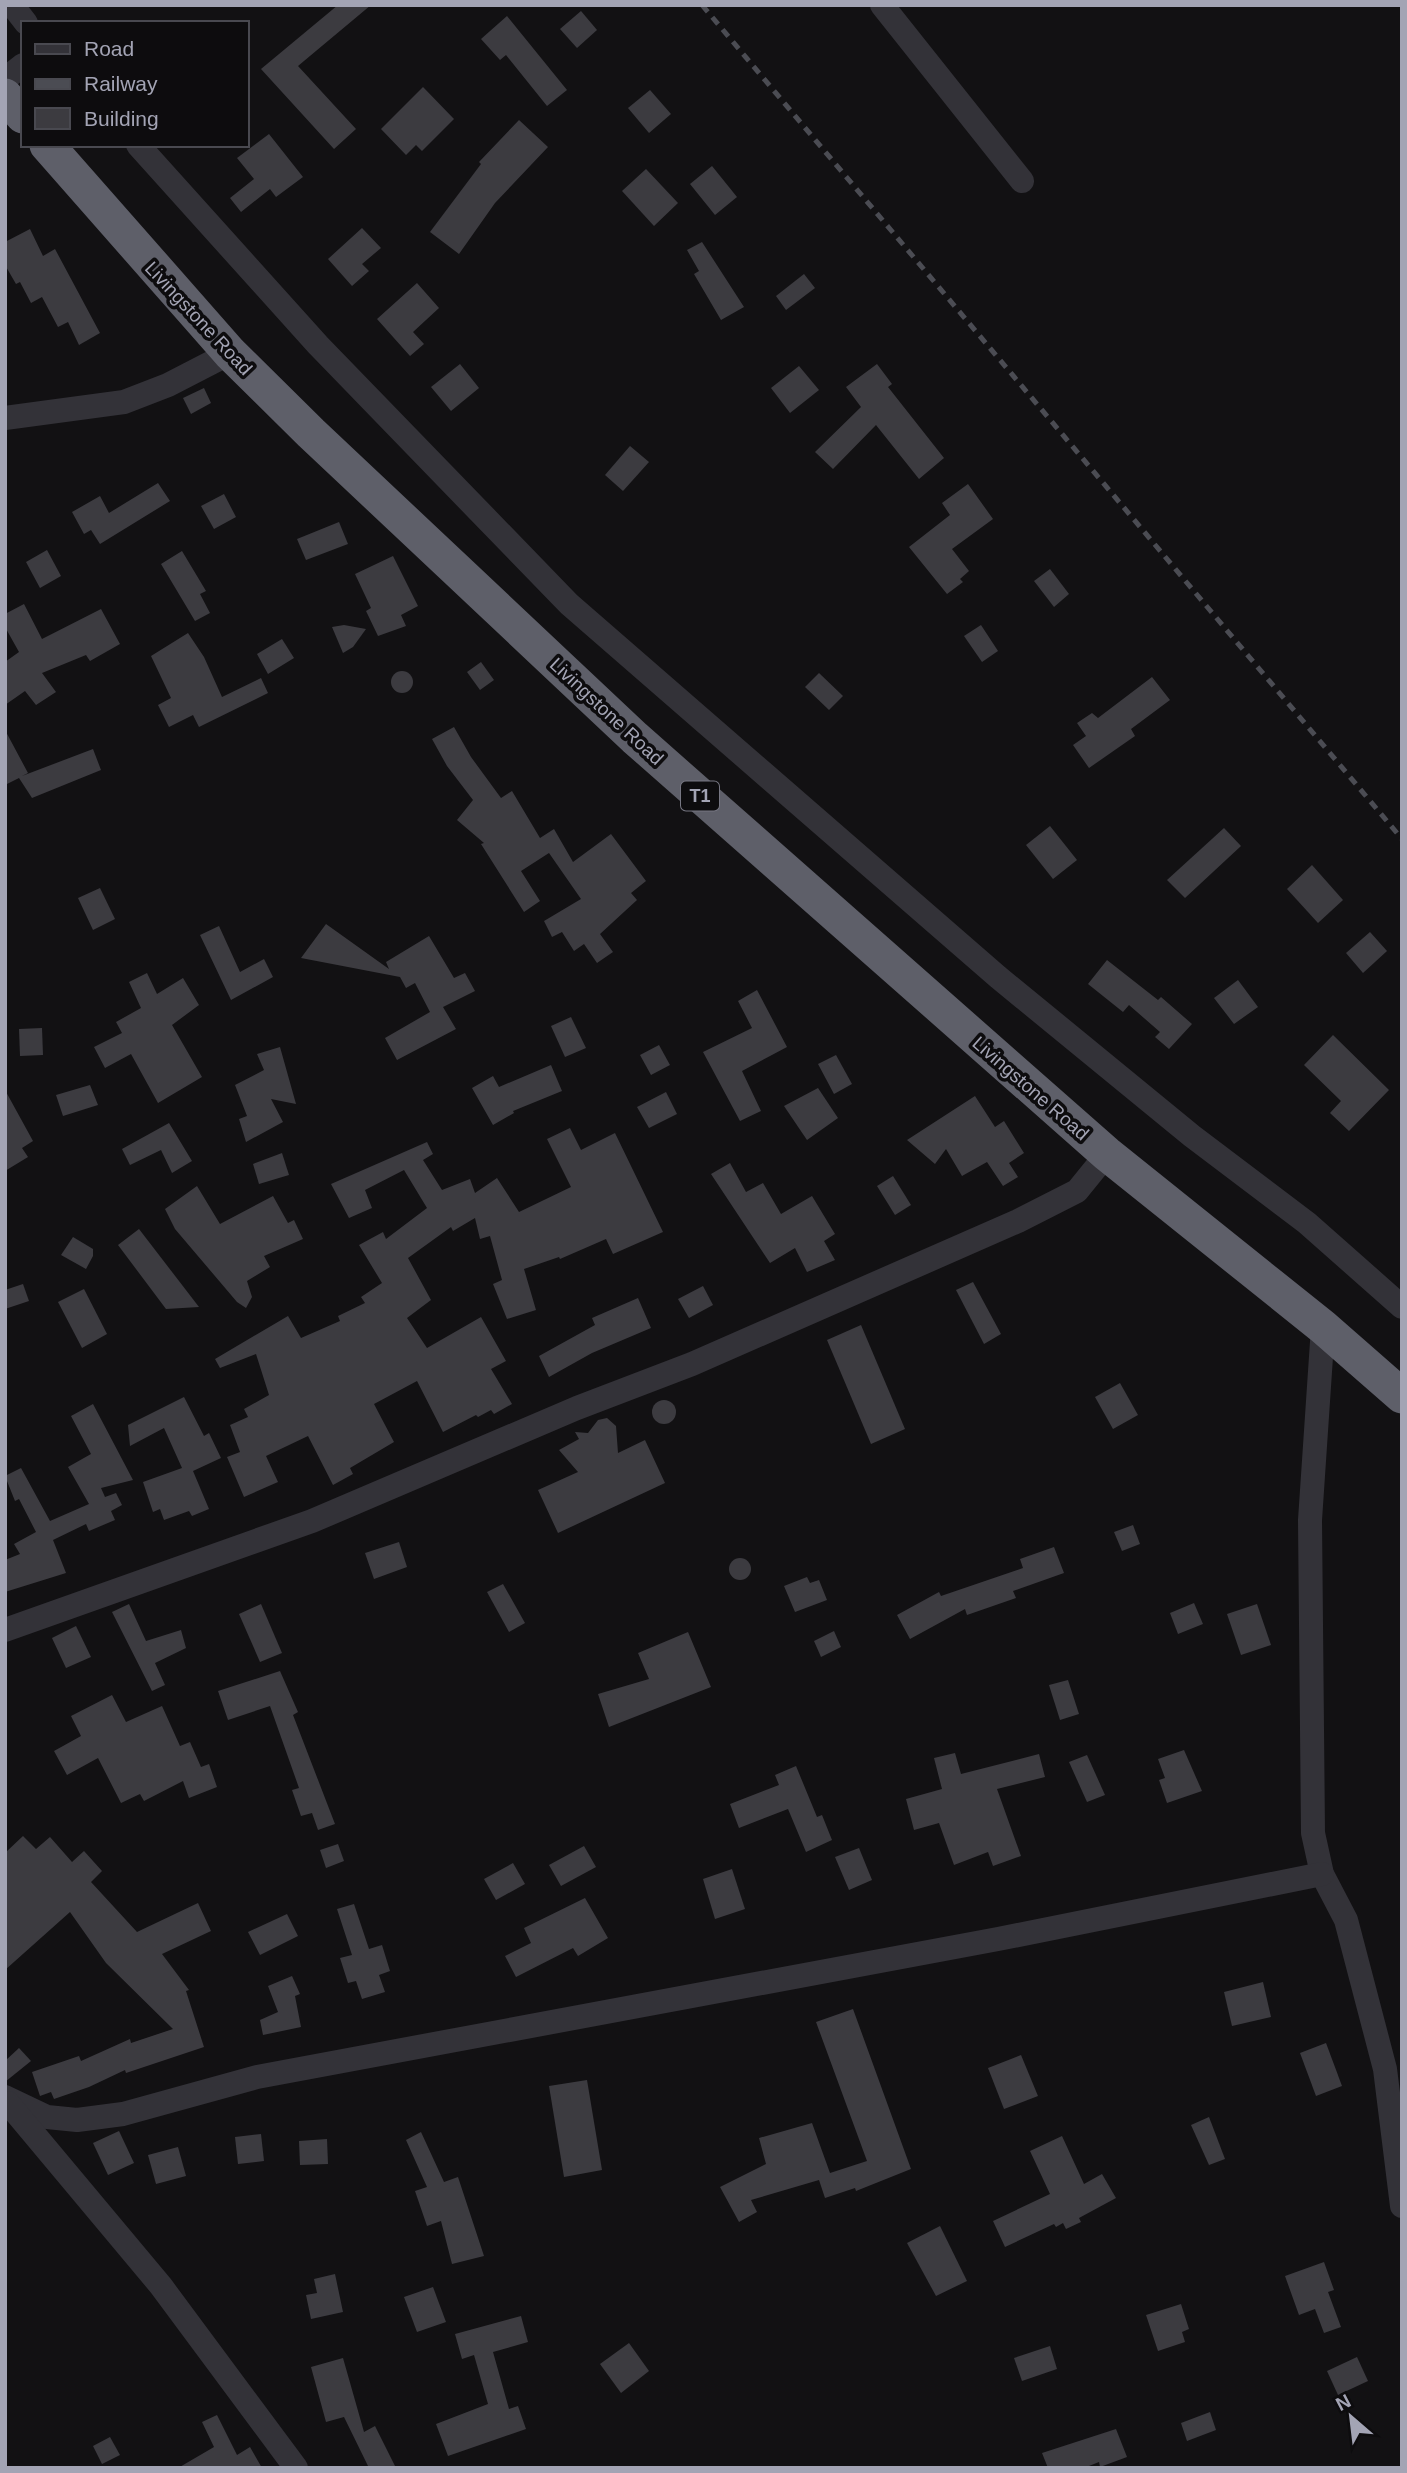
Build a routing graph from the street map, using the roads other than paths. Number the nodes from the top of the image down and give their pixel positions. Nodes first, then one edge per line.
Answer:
1 (12, 5) edge
2 (882, 5) edge
3 (24, 21) edge
4 (21, 67) edge
5 (5, 79) edge
6 (5, 96) edge
7 (21, 114) edge
8 (49, 147) edge
9 (140, 147) edge
10 (1022, 181) dead end
11 (230, 353) junction
12 (5, 418) edge
13 (1107, 1154) junction
14 (1402, 1307) edge
15 (1323, 1327) junction
16 (1402, 1395) edge
17 (5, 1630) edge
18 (1322, 1874) junction
19 (5, 2099) edge
20 (1402, 2206) edge
21 (296, 2468) edge

1 - 3 street
2 - 10 street
4 - 5 street
6 - 7 highway
8 - 11 highway, Livingstone Road / T1
9 - 14 street
11 - 12 street
11 - 13 highway, Livingstone Road / T1
13 - 15 highway, Livingstone Road / T1
13 - 17 street
15 - 16 highway, Livingstone Road / T1
15 - 18 street
18 - 19 street
18 - 20 street
19 - 21 street

